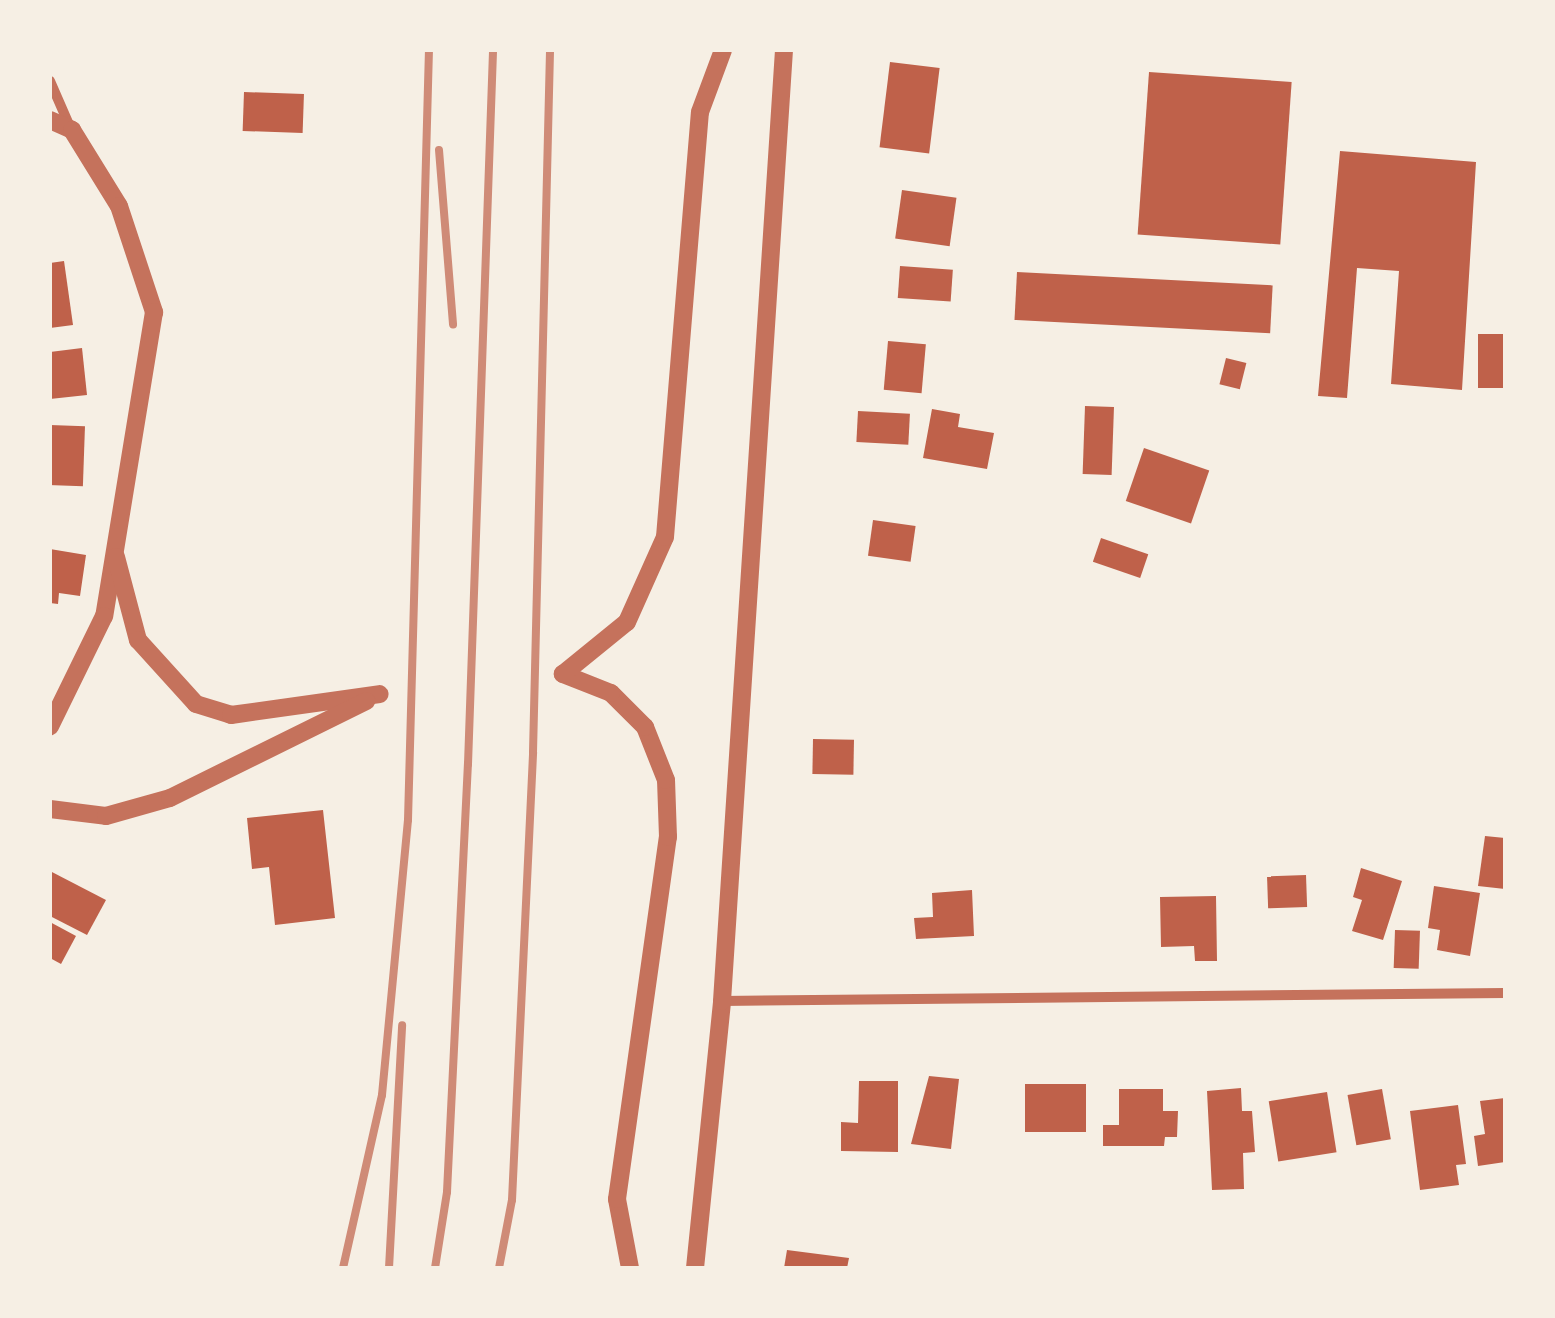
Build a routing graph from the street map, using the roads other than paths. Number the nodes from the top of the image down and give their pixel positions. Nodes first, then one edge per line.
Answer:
1 (723, 50) edge
2 (784, 50) edge
3 (50, 81) edge
4 (50, 120) edge
5 (72, 130) junction
6 (115, 552) junction
7 (50, 726) edge
8 (50, 809) edge
9 (1505, 994) edge
10 (722, 1001) junction
11 (630, 1268) edge
12 (695, 1268) edge

1 - 11 street
2 - 10 street
3 - 5 street
4 - 5 street
5 - 6 street
6 - 7 street
6 - 8 street
9 - 10 street
10 - 12 street

